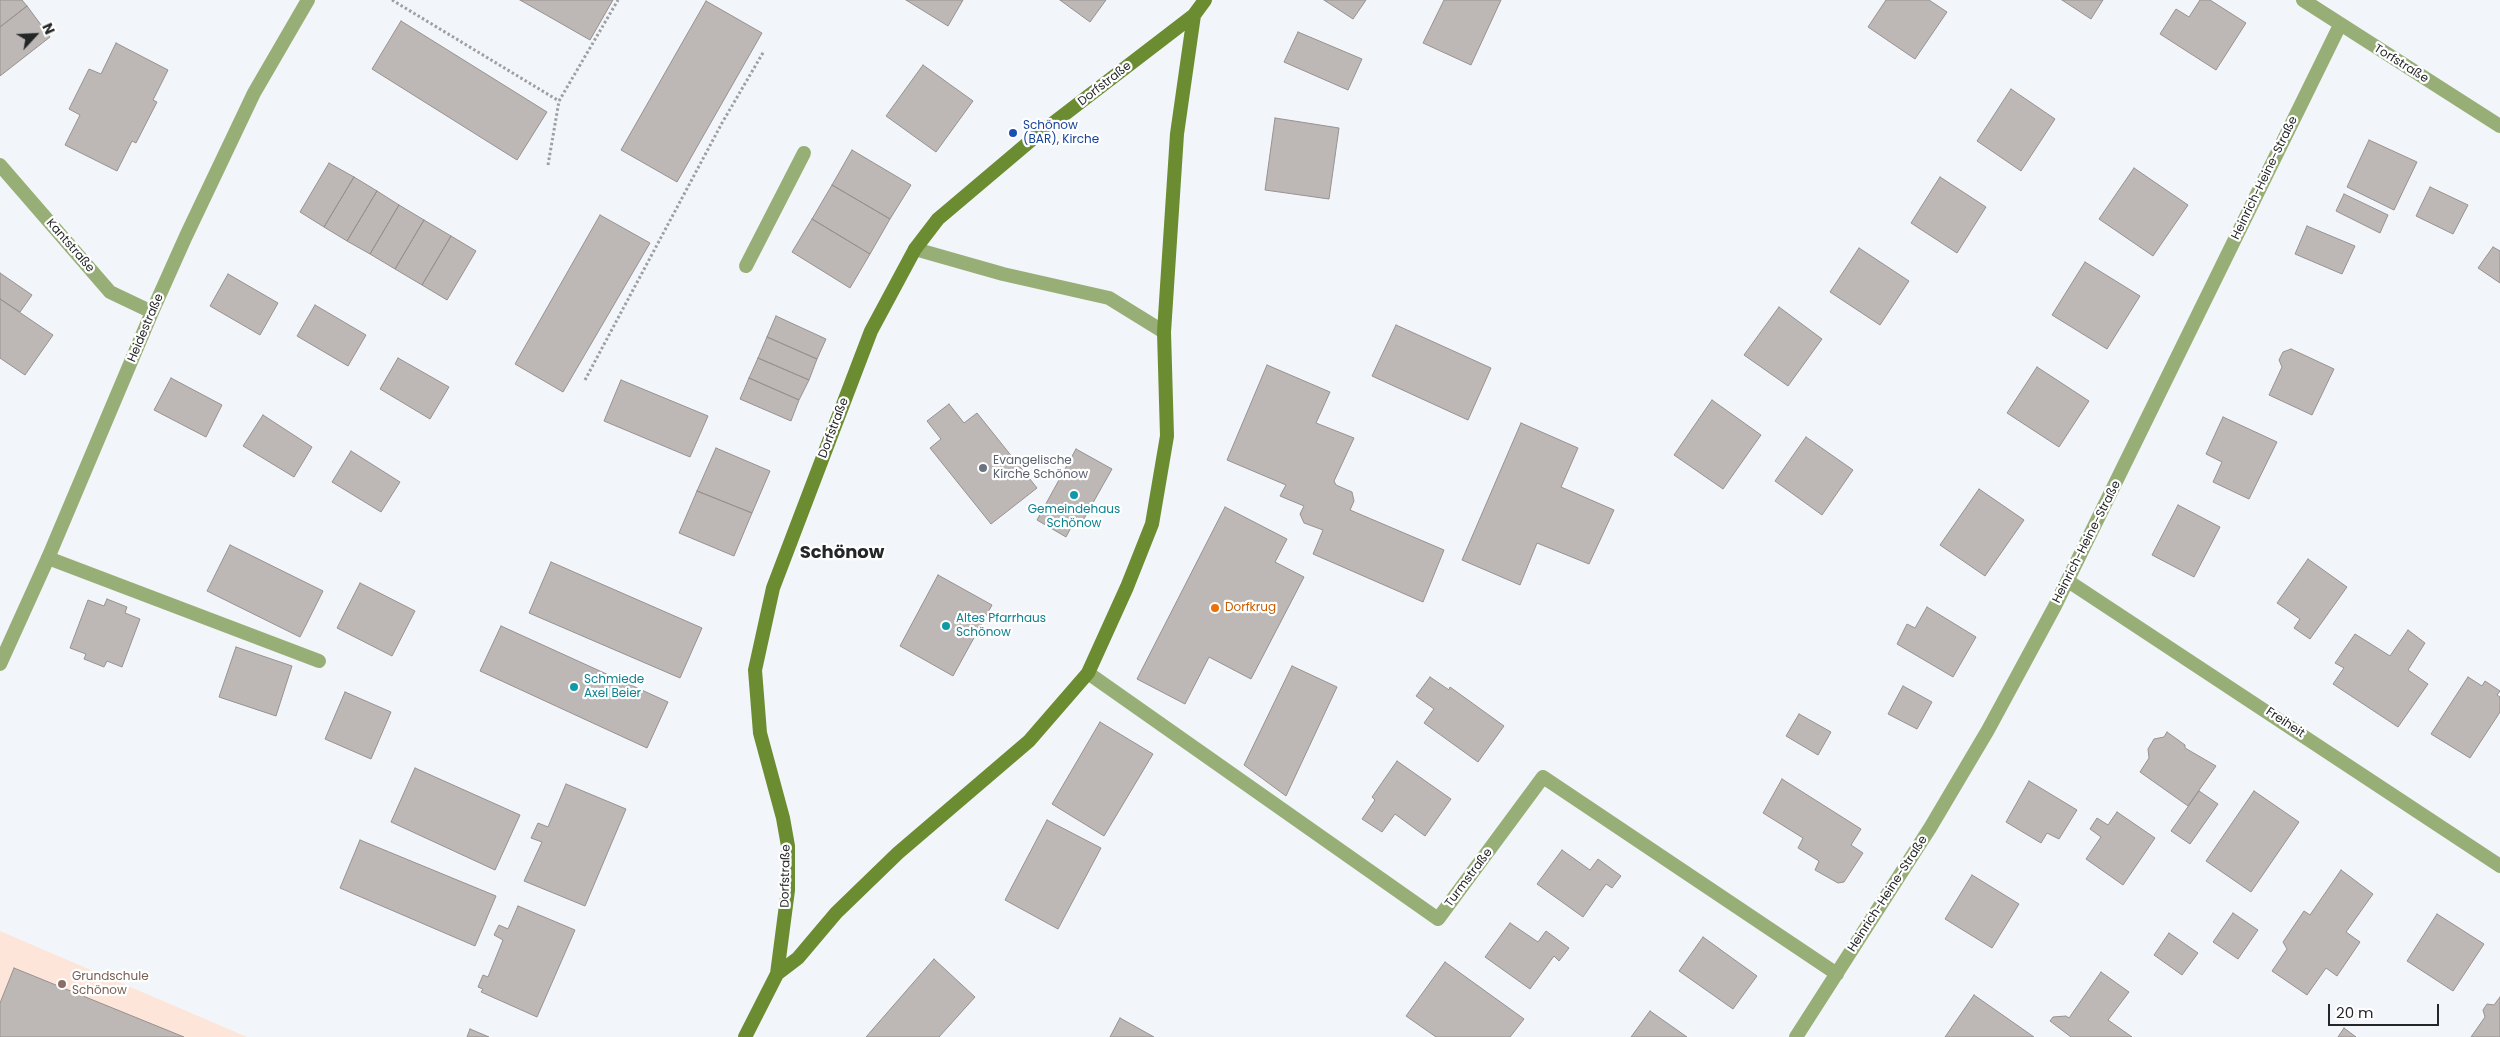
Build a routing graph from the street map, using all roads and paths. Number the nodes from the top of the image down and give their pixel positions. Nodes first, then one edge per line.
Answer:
1 (308, 0) edge
2 (392, 0) edge
3 (618, 0) edge
4 (1204, 0) edge
5 (2303, 0) edge
6 (1194, 15) junction
7 (2340, 25) junction
8 (764, 51) dead end
9 (559, 101) junction
10 (2500, 126) edge
11 (804, 153) dead end
12 (0, 165) edge
13 (548, 165) dead end
14 (915, 248) junction
15 (746, 266) dead end
16 (152, 312) junction
17 (1164, 332) junction
18 (586, 380) dead end
19 (48, 558) junction
20 (2068, 581) junction
21 (318, 661) dead end
22 (0, 664) edge
23 (1088, 673) junction
24 (2500, 866) edge
25 (777, 974) junction
26 (1837, 974) junction
27 (744, 1037) edge
28 (1796, 1037) edge

1 - 16 street, Heidestraße
2 - 9 path
3 - 9 path
4 - 6 main road, Dorfstraße
5 - 7 street, Torfstraße
6 - 14 main road, Dorfstraße
6 - 17 main road, Dorfstraße
7 - 10 street, Torfstraße
7 - 20 street, Heinrich-Heine-Straße
8 - 18 path
9 - 13 path
11 - 15 street
12 - 16 street, Kantstraße
14 - 17 street
14 - 25 main road, Dorfstraße
16 - 19 street, Heidestraße
17 - 23 main road, Dorfstraße
19 - 21 street
19 - 22 street, Heidestraße
20 - 24 street, Freiheit
20 - 26 street, Heinrich-Heine-Straße
23 - 25 main road, Dorfstraße
23 - 26 street, Turmstraße
25 - 27 main road, Dorfstraße
26 - 28 street, Heinrich-Heine-Straße

